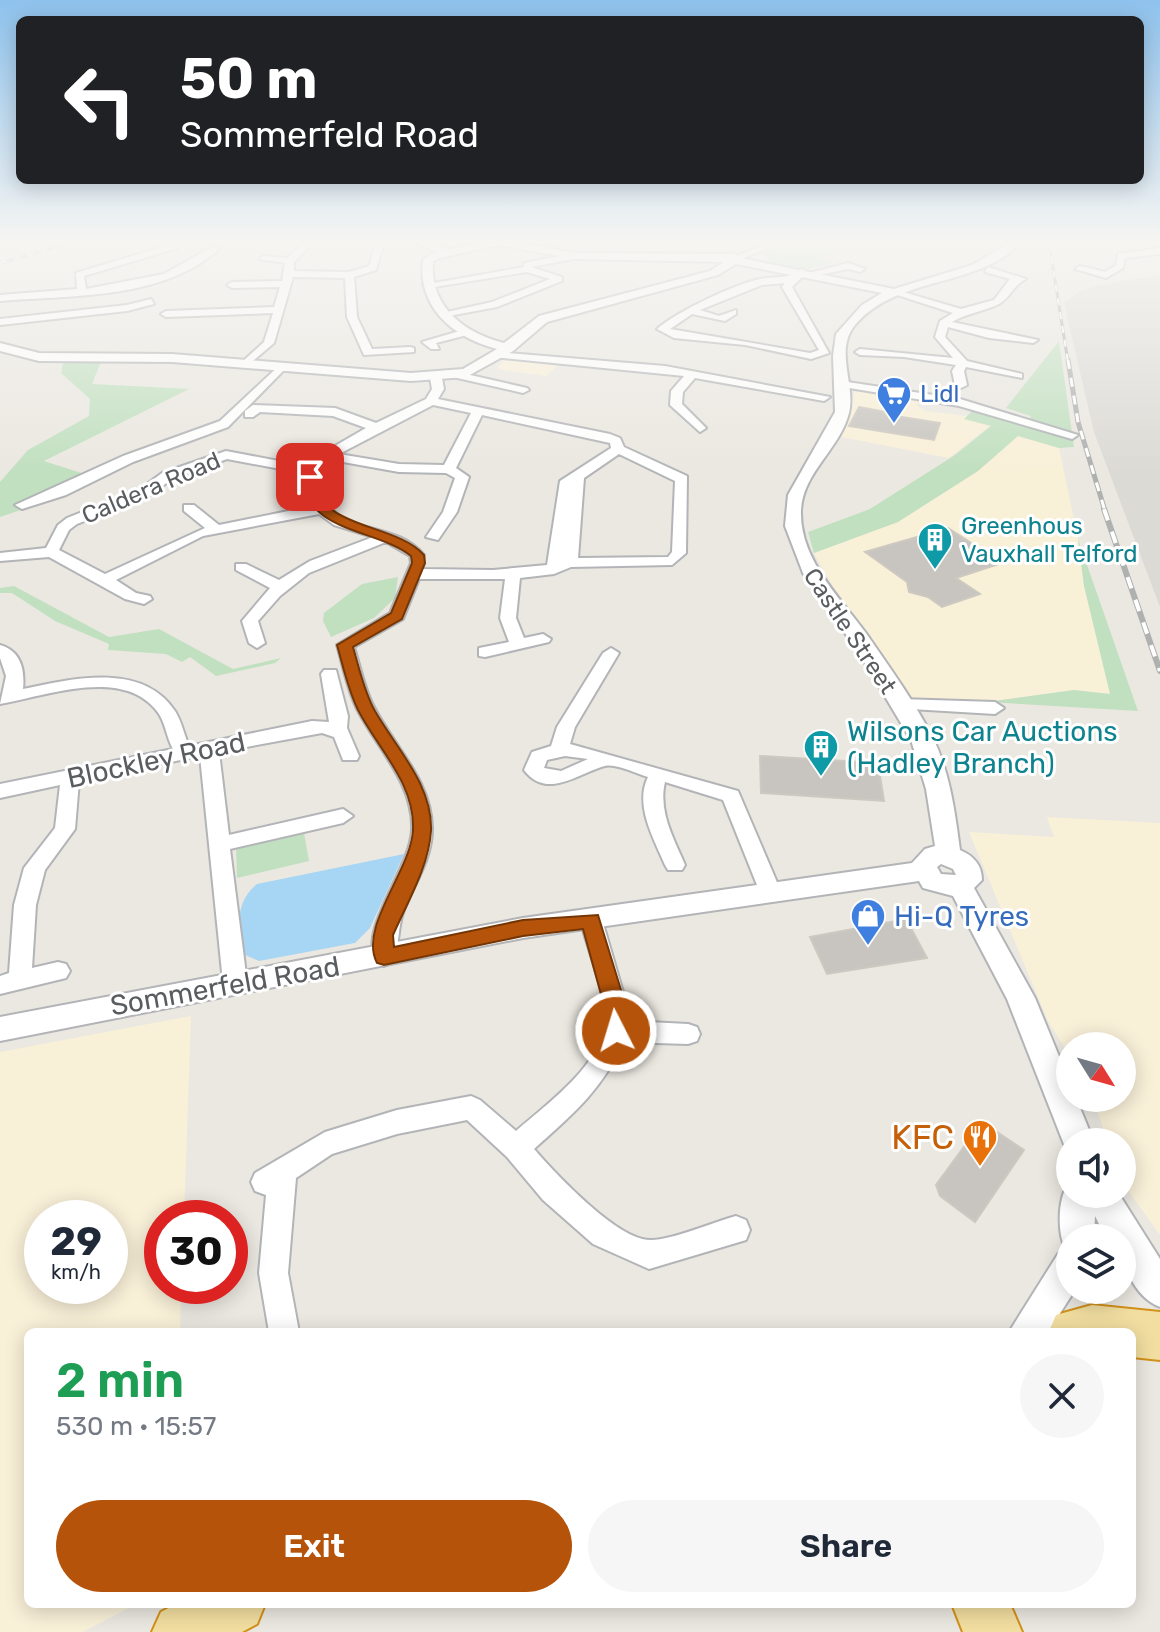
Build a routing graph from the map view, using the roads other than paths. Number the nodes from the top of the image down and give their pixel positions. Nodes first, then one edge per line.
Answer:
1 (26, 319) edge
2 (276, 319) edge
3 (353, 319) edge
4 (448, 319) edge
5 (543, 319) edge
6 (677, 319) edge
7 (806, 319) edge
8 (855, 319) edge
9 (950, 319) edge
10 (0, 322) edge
11 (944, 323) junction
12 (463, 333) junction
13 (1033, 340) dead end
14 (0, 347) edge
15 (435, 347) dead end
16 (410, 350) dead end
17 (503, 352) junction
18 (860, 352) dead end
19 (368, 353) junction
20 (247, 363) junction
21 (963, 363) junction
22 (282, 366) junction
23 (354, 372) junction
24 (1010, 372) dead end
25 (692, 374) junction
26 (457, 375) junction
27 (436, 378) junction
28 (841, 384) junction
29 (961, 385) dead end
30 (523, 390) dead end
31 (824, 397) dead end
32 (431, 401) junction
33 (256, 408) dead end
34 (476, 414) dead end
35 (378, 428) junction
36 (700, 428) dead end
37 (1072, 435) dead end
38 (618, 449) junction
39 (328, 456) junction
40 (444, 469) junction
41 (314, 471) junction
42 (577, 477) junction
43 (22, 505) dead end
44 (189, 508) dead end
45 (321, 509) junction
46 (214, 528) junction
47 (385, 536) junction
48 (433, 537) dead end
49 (51, 552) junction
50 (0, 557) edge
51 (570, 563) junction
52 (241, 567) dead end
53 (554, 569) junction
54 (513, 572) junction
55 (414, 574) junction
56 (105, 580) junction
57 (281, 587) junction
58 (144, 599) dead end
59 (543, 639) dead end
60 (257, 643) dead end
61 (518, 645) junction
62 (0, 650) edge
63 (485, 652) dead end
64 (611, 653) dead end
65 (330, 674) dead end
66 (6, 698) edge
67 (900, 704) junction
68 (995, 708) dead end
69 (338, 728) junction
70 (209, 749) junction
71 (559, 749) junction
72 (183, 751) junction
73 (350, 756) dead end
74 (606, 758) junction
75 (659, 774) junction
76 (70, 777) junction
77 (0, 791) edge
78 (343, 816) dead end
79 (220, 844) junction
80 (948, 855) junction
81 (675, 865) dead end
82 (924, 871) junction
83 (960, 886) junction
84 (771, 894) junction
85 (591, 920) junction
86 (384, 957) junction
87 (58, 971) dead end
88 (10, 982) edge
89 (235, 982) junction
90 (0, 1029) edge
91 (616, 1031) junction
92 (688, 1034) dead end
93 (1073, 1128) edge
94 (516, 1148) junction
95 (1108, 1208) edge
96 (736, 1230) dead end
97 (1056, 1287) edge
98 (1160, 1289) edge
99 (283, 1328) edge
100 (1030, 1328) edge
101 (1136, 1334) edge
102 (1160, 1336) edge
103 (229, 1608) edge
104 (982, 1608) edge
105 (181, 1632) edge
106 (993, 1632) edge

1 - 10 street
2 - 20 street
3 - 19 street
4 - 12 street
5 - 17 street
6 - 7 street
8 - 28 street, Castle Street
9 - 11 street
11 - 13 street
11 - 21 street
12 - 15 street
12 - 17 street
14 - 20 street
16 - 19 street
17 - 25 street
17 - 26 street
18 - 21 street
19 - 23 street
20 - 22 street
21 - 24 street
21 - 29 street
22 - 23 street
22 - 43 street
23 - 27 street
25 - 31 street
25 - 36 street
26 - 27 street
26 - 30 street
27 - 32 street
28 - 37 street
28 - 67 street, Castle Street
32 - 35 street
32 - 38 street
33 - 35 street
34 - 40 street
35 - 39 street
38 - 42 street
38 - 51 street
39 - 40 street
39 - 41 street
40 - 48 street
41 - 45 street
41 - 49 street, Caldera Road
42 - 51 street
42 - 53 street
44 - 46 street, Caldera Road
45 - 46 street
45 - 47 street
46 - 56 street
47 - 55 street
47 - 57 street
49 - 50 street
49 - 56 street, Caldera Road
51 - 53 street
52 - 57 street
53 - 54 street
54 - 55 street
54 - 61 street
55 - 86 street
56 - 58 street, Caldera Road
57 - 60 street
59 - 61 street
61 - 63 street
62 - 66 street
64 - 71 street
65 - 69 street
66 - 72 street
67 - 68 street
67 - 80 street, Castle Street
69 - 70 street, Blockley Road
69 - 73 street
70 - 72 street, Blockley Road
70 - 79 street
71 - 74 street
71 - 74 street
72 - 76 street, Blockley Road
74 - 75 street
75 - 81 street
75 - 84 street
76 - 77 street, Blockley Road
76 - 88 street
78 - 79 street
79 - 89 street
80 - 82 street
80 - 83 street, Castle Street
82 - 83 street
82 - 84 street, Sommerfeld Road
83 - 93 street
84 - 85 street, Sommerfeld Road
85 - 86 street, Sommerfeld Road
85 - 91 street
86 - 89 street, Sommerfeld Road
87 - 88 street
89 - 90 street, Sommerfeld Road
91 - 92 street
91 - 94 street
94 - 96 street
94 - 99 street
95 - 98 street
97 - 100 street
101 - 102 highway
103 - 105 highway
104 - 106 highway

